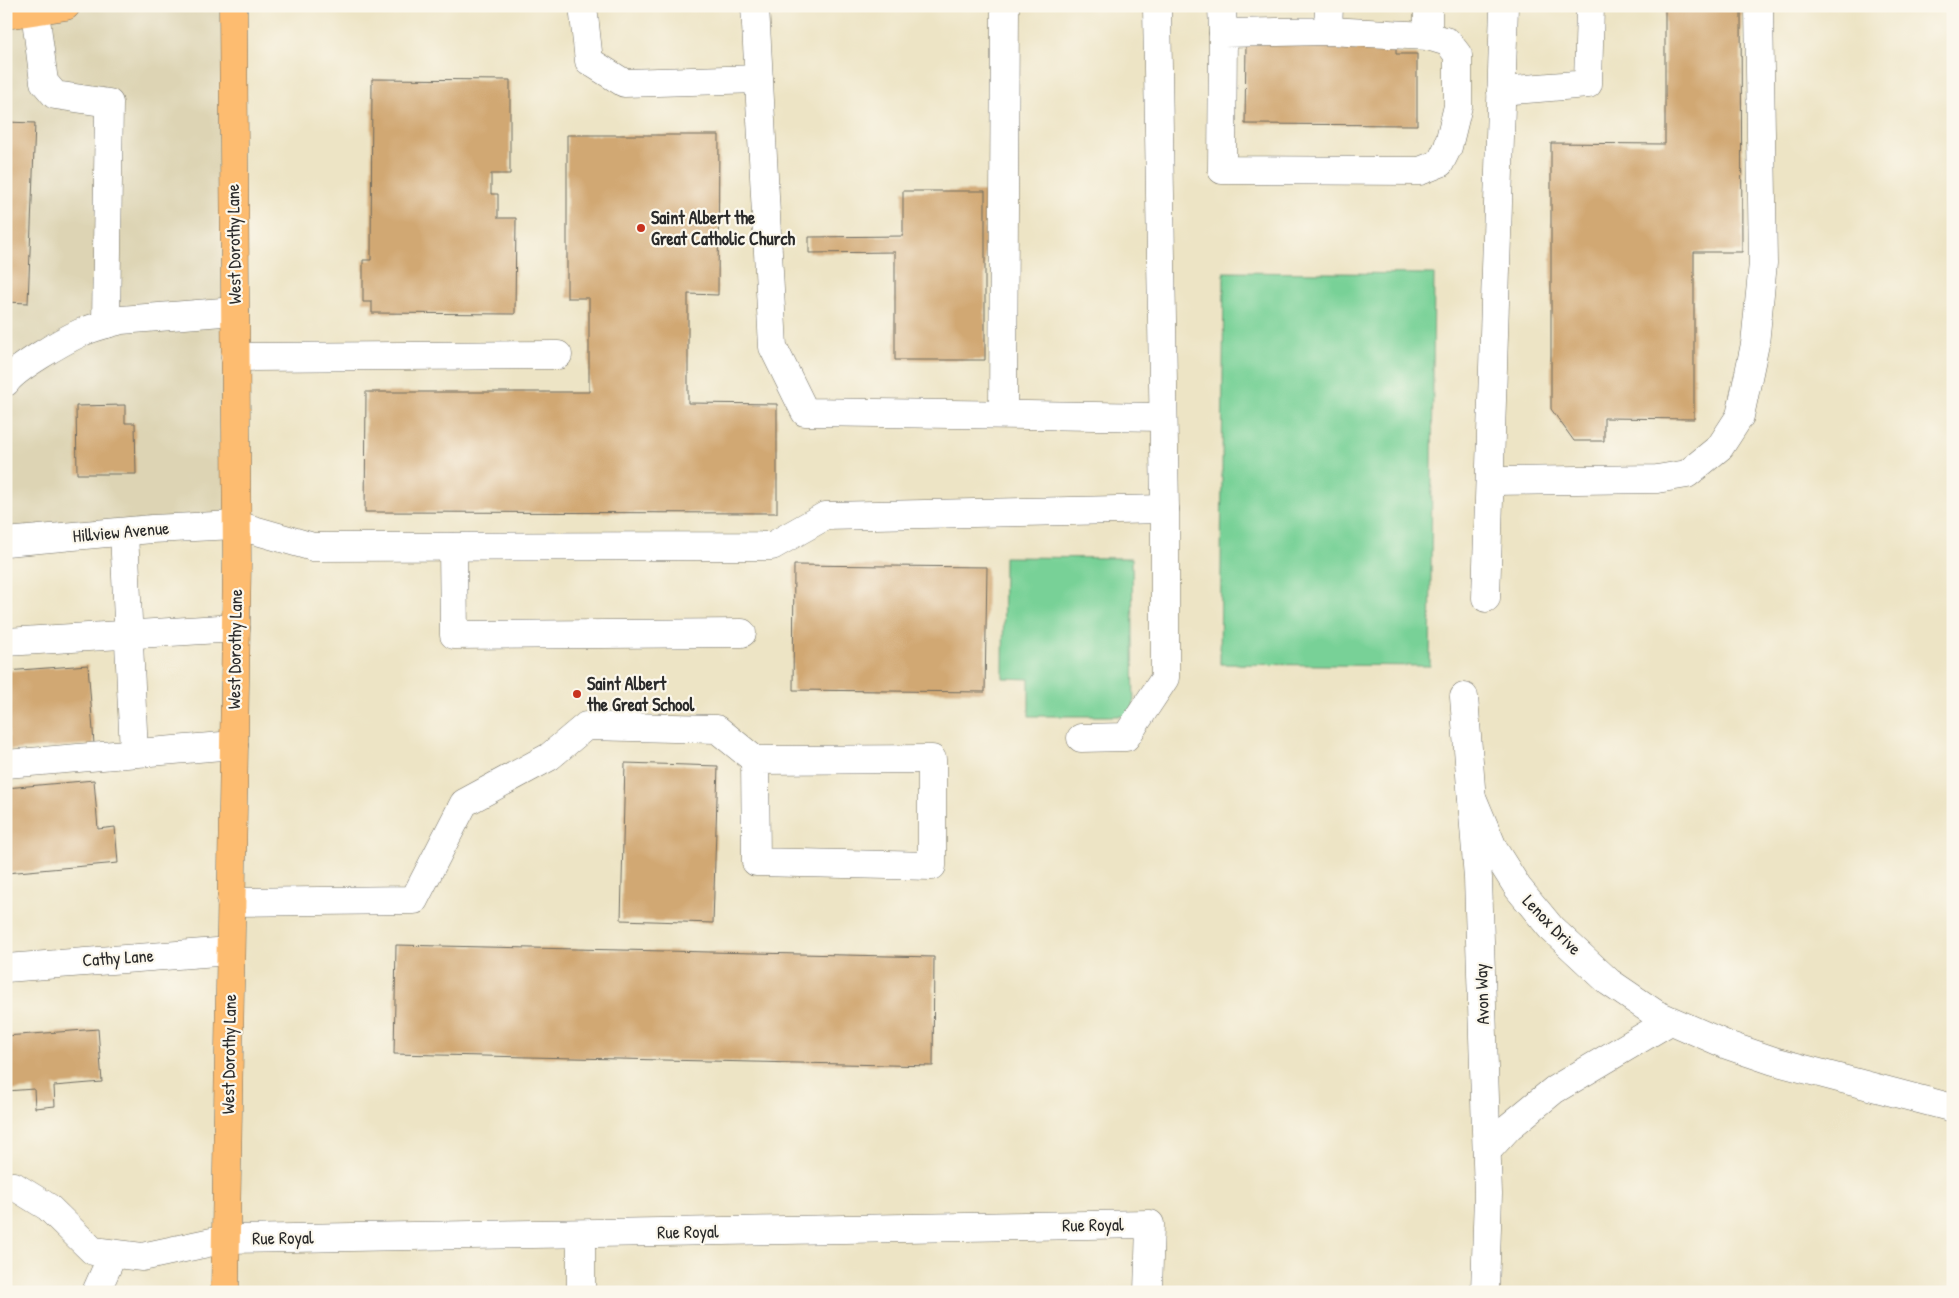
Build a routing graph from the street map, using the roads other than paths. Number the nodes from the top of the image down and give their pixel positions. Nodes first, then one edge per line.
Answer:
1 (66, 6) edge
2 (233, 6) edge
3 (583, 6) edge
4 (755, 6) edge
5 (1005, 6) edge
6 (1157, 6) edge
7 (1428, 6) edge
8 (1504, 6) edge
9 (1590, 6) edge
10 (1760, 6) edge
11 (35, 11) junction
12 (6, 16) edge
13 (1223, 19) edge
14 (1329, 19) edge
15 (1428, 36) junction
16 (759, 79) junction
17 (1501, 91) junction
18 (235, 312) junction
19 (106, 324) junction
20 (558, 355) dead end
21 (235, 357) junction
22 (6, 382) edge
23 (1003, 414) junction
24 (1163, 417) junction
25 (1490, 481) junction
26 (1165, 510) junction
27 (236, 525) junction
28 (124, 532) junction
29 (6, 542) edge
30 (452, 547) junction
31 (1486, 598) dead end
32 (236, 628) junction
33 (742, 632) dead end
34 (127, 635) junction
35 (6, 642) edge
36 (1464, 697) dead end
37 (1081, 738) dead end
38 (234, 745) junction
39 (134, 753) junction
40 (755, 760) junction
41 (6, 764) edge
42 (1472, 797) junction
43 (231, 902) junction
44 (230, 950) junction
45 (6, 968) edge
46 (1670, 1021) junction
47 (1953, 1108) edge
48 (1487, 1151) junction
49 (6, 1187) edge
50 (581, 1234) junction
51 (226, 1239) junction
52 (113, 1254) junction
53 (96, 1292) edge
54 (225, 1292) edge
55 (581, 1292) edge
56 (1148, 1292) edge
57 (1485, 1292) edge

1 - 11 main road
2 - 18 main road, West Dorothy Lane
3 - 16 street
4 - 16 street
5 - 23 street
6 - 24 street
7 - 15 street
8 - 17 street
9 - 17 street
10 - 25 street
11 - 12 main road
11 - 19 street
13 - 14 street
13 - 15 street
14 - 15 street
16 - 23 street
17 - 25 street
18 - 19 street
18 - 21 main road, West Dorothy Lane
19 - 22 street
20 - 21 street
21 - 27 main road, West Dorothy Lane
23 - 24 street
24 - 26 street
25 - 31 street
26 - 30 street, Hillview Avenue
26 - 37 street
27 - 28 street, Hillview Avenue
27 - 30 street, Hillview Avenue
27 - 32 main road, West Dorothy Lane
28 - 29 street, Hillview Avenue
28 - 34 street
30 - 33 street
32 - 34 street
32 - 38 main road, West Dorothy Lane
34 - 35 street
34 - 39 street
36 - 42 street, Avon Way
38 - 39 street
38 - 43 main road, West Dorothy Lane
39 - 41 street
40 - 40 street
40 - 43 street
42 - 46 street, Lenox Drive
42 - 48 street, Avon Way
43 - 44 main road, West Dorothy Lane
44 - 45 street, Cathy Lane
44 - 51 main road, West Dorothy Lane
46 - 47 street, Lenox Drive
46 - 48 street
48 - 57 street, Avon Way
49 - 52 street, Rue Royal
50 - 51 street, Rue Royal
50 - 55 street
50 - 56 street, Rue Royal
51 - 52 street, Rue Royal
51 - 54 main road, West Dorothy Lane
52 - 53 street

